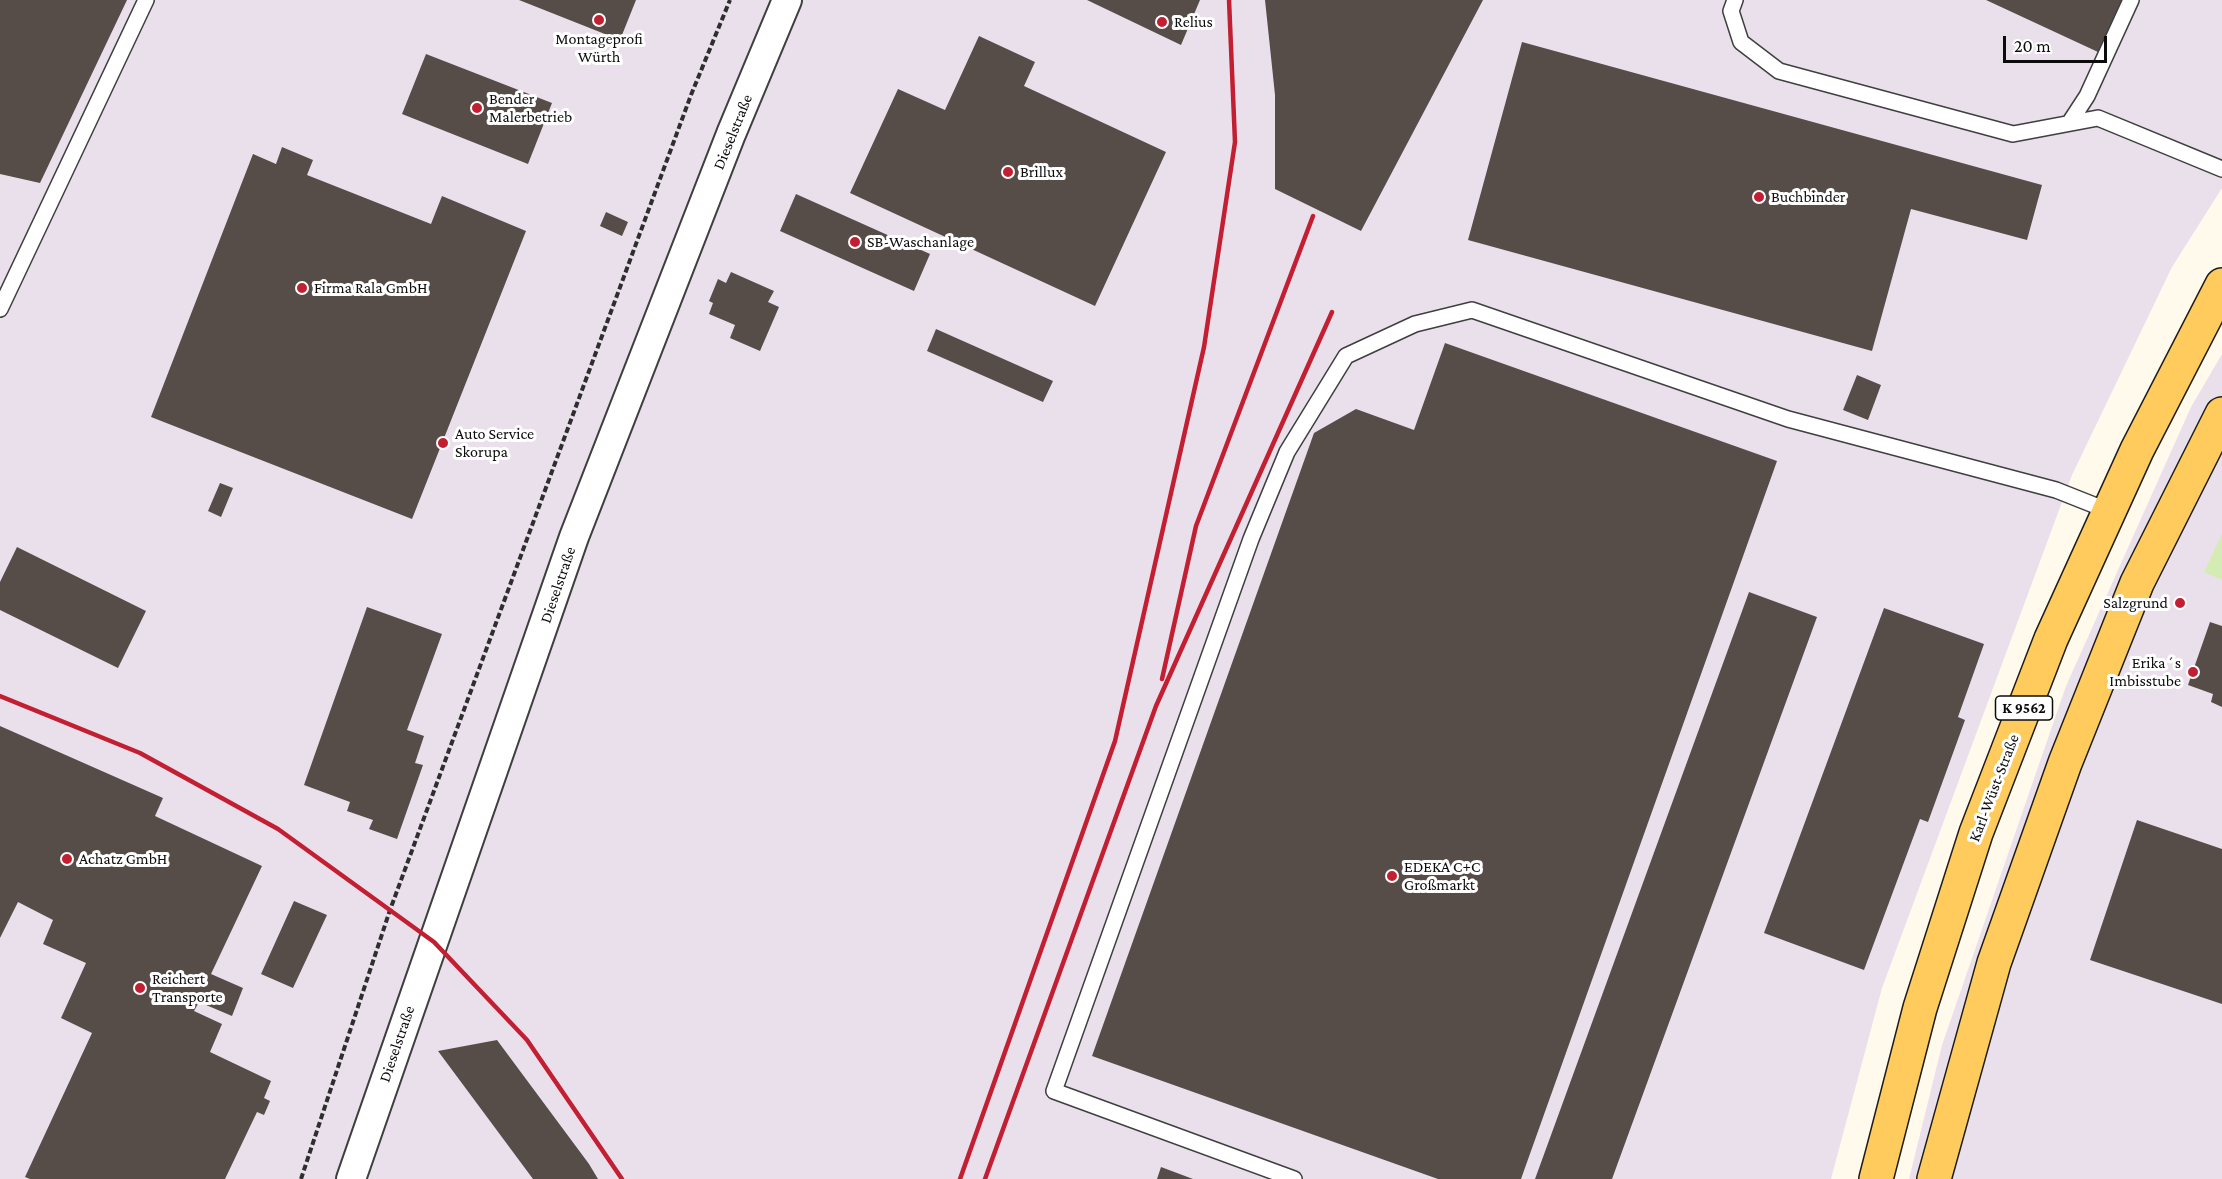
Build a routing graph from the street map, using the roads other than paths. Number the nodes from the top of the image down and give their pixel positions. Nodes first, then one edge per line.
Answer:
1 (146, 0) edge
2 (787, 0) edge
3 (1735, 0) edge
4 (2131, 0) edge
5 (2070, 122) junction
6 (2222, 169) edge
7 (2222, 285) edge
8 (0, 309) edge
9 (2214, 320) edge
10 (2222, 414) edge
11 (2109, 511) junction
12 (351, 1179) edge
13 (1294, 1179) edge
14 (1876, 1179) edge
15 (1934, 1179) edge

1 - 8 lane
2 - 12 street, Dieselstraße
3 - 5 lane
4 - 5 lane
5 - 6 lane
7 - 9 main road, Karl-Wüst-Straße / K 9562
9 - 11 main road, Karl-Wüst-Straße / K 9562
10 - 15 main road
11 - 13 lane
11 - 14 main road, Karl-Wüst-Straße / K 9562

